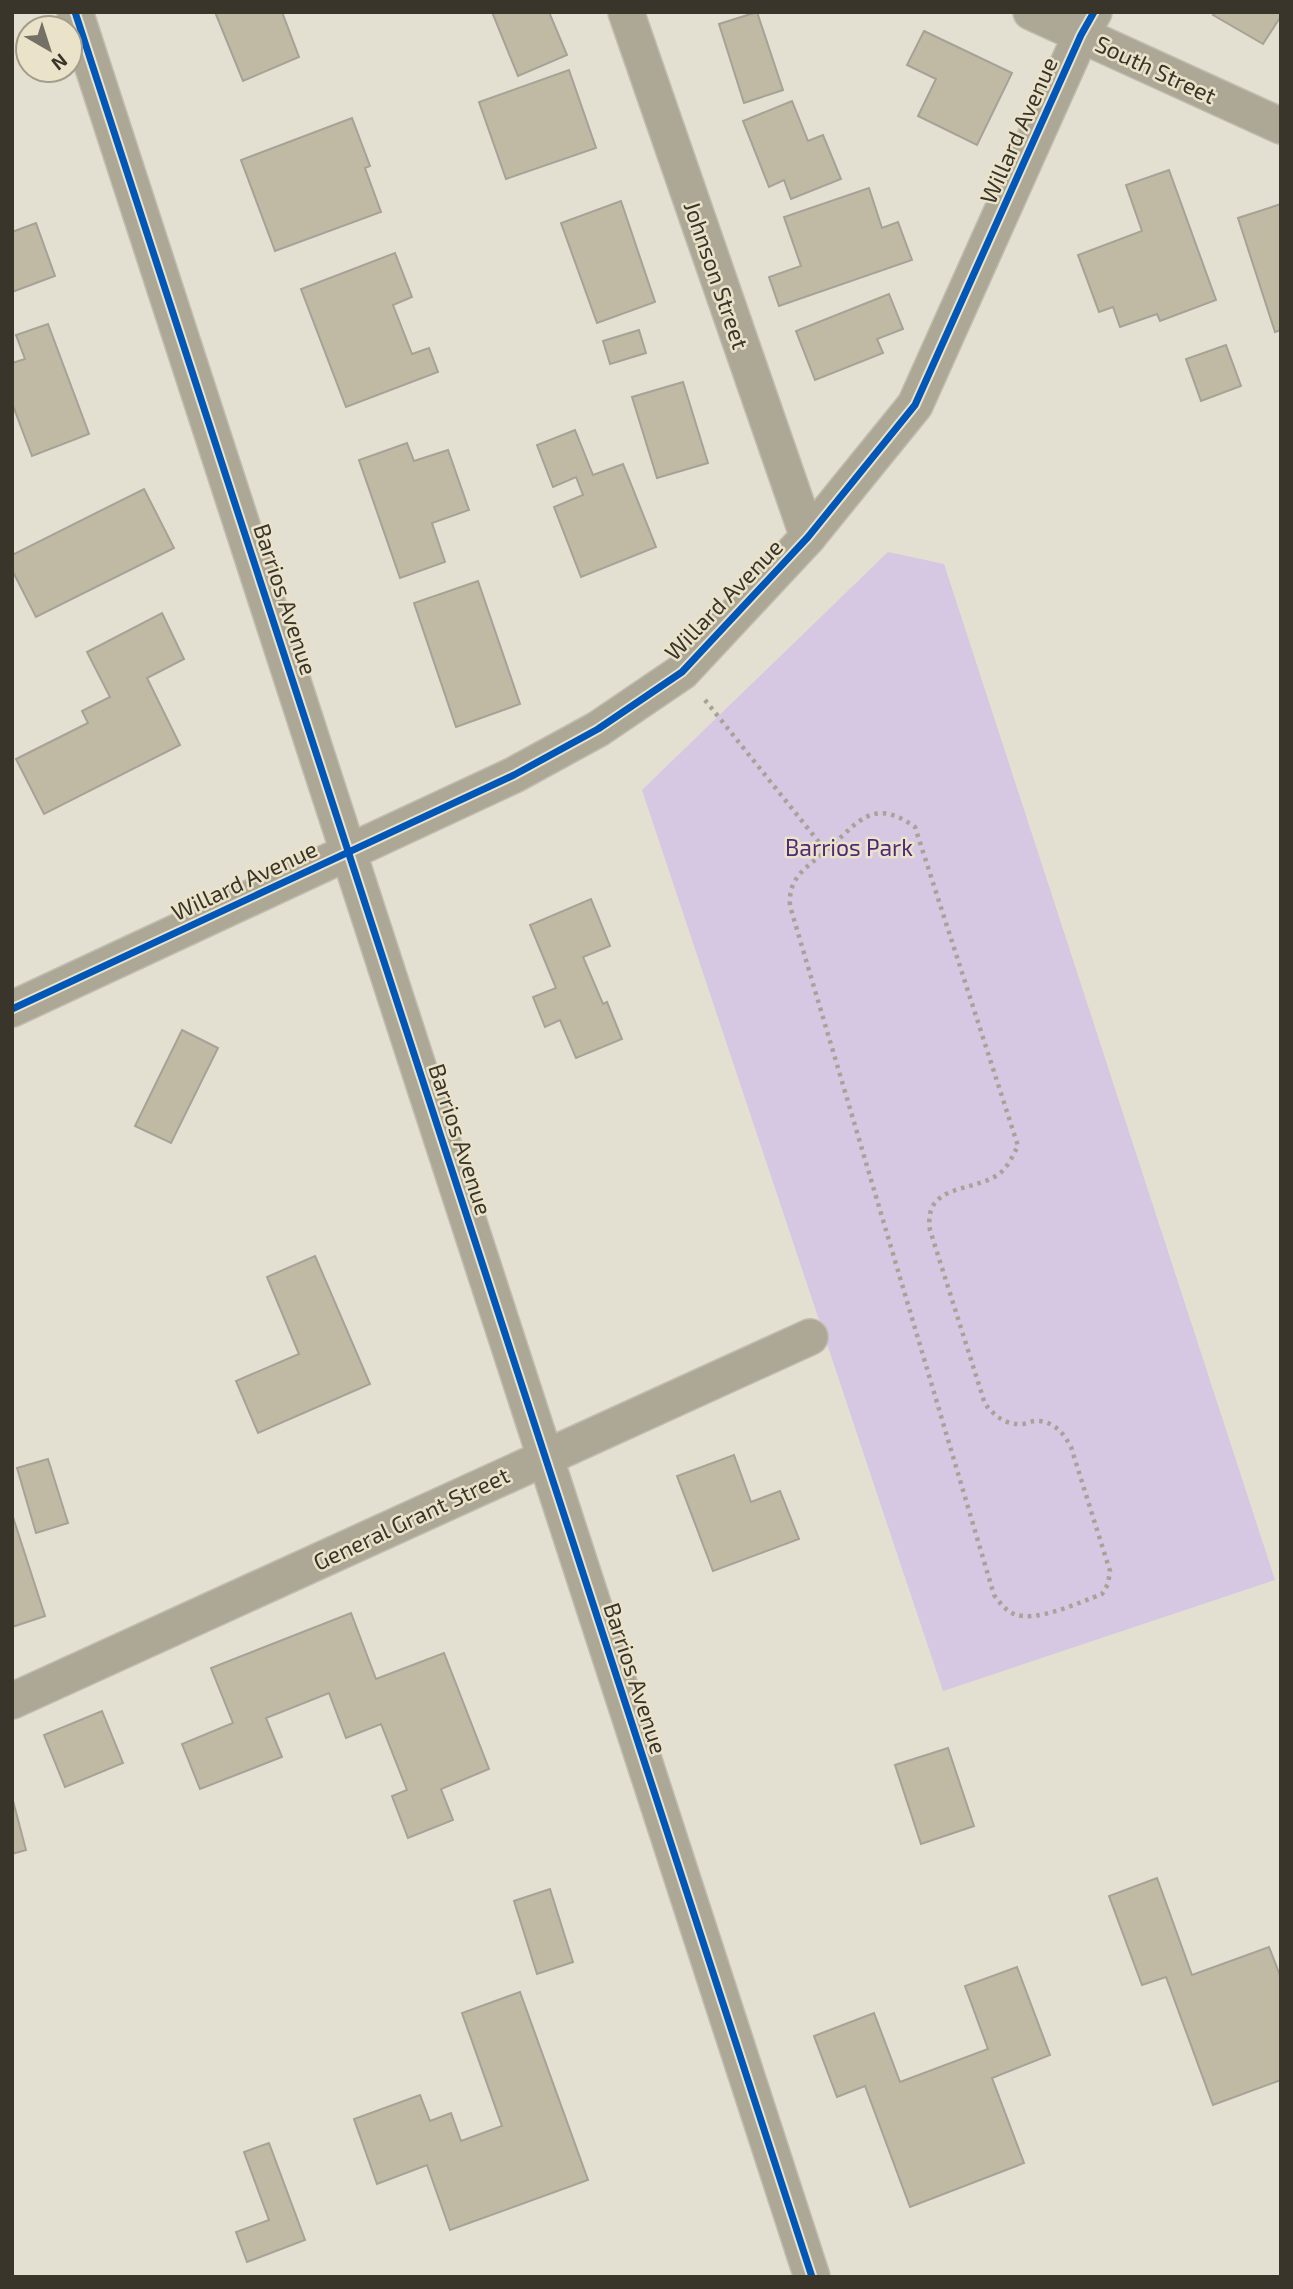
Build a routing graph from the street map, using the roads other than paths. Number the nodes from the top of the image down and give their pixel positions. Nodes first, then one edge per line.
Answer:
1 (75, 12) edge
2 (626, 12) edge
3 (1031, 12) edge
4 (1088, 24) edge
5 (1281, 126) edge
6 (808, 537) junction
7 (348, 853) junction
8 (12, 1009) edge
9 (810, 1337) dead end
10 (544, 1457) junction
11 (12, 1700) edge
12 (812, 2277) edge

1 - 7 street, Barrios Avenue
2 - 6 street, Johnson Street
3 - 4 street, South Street
4 - 5 street, South Street
4 - 6 street, Willard Avenue
6 - 7 street, Willard Avenue
7 - 8 street, Willard Avenue
7 - 10 street, Barrios Avenue
9 - 10 street, General Grant Street
10 - 11 street, General Grant Street
10 - 12 street, Barrios Avenue

